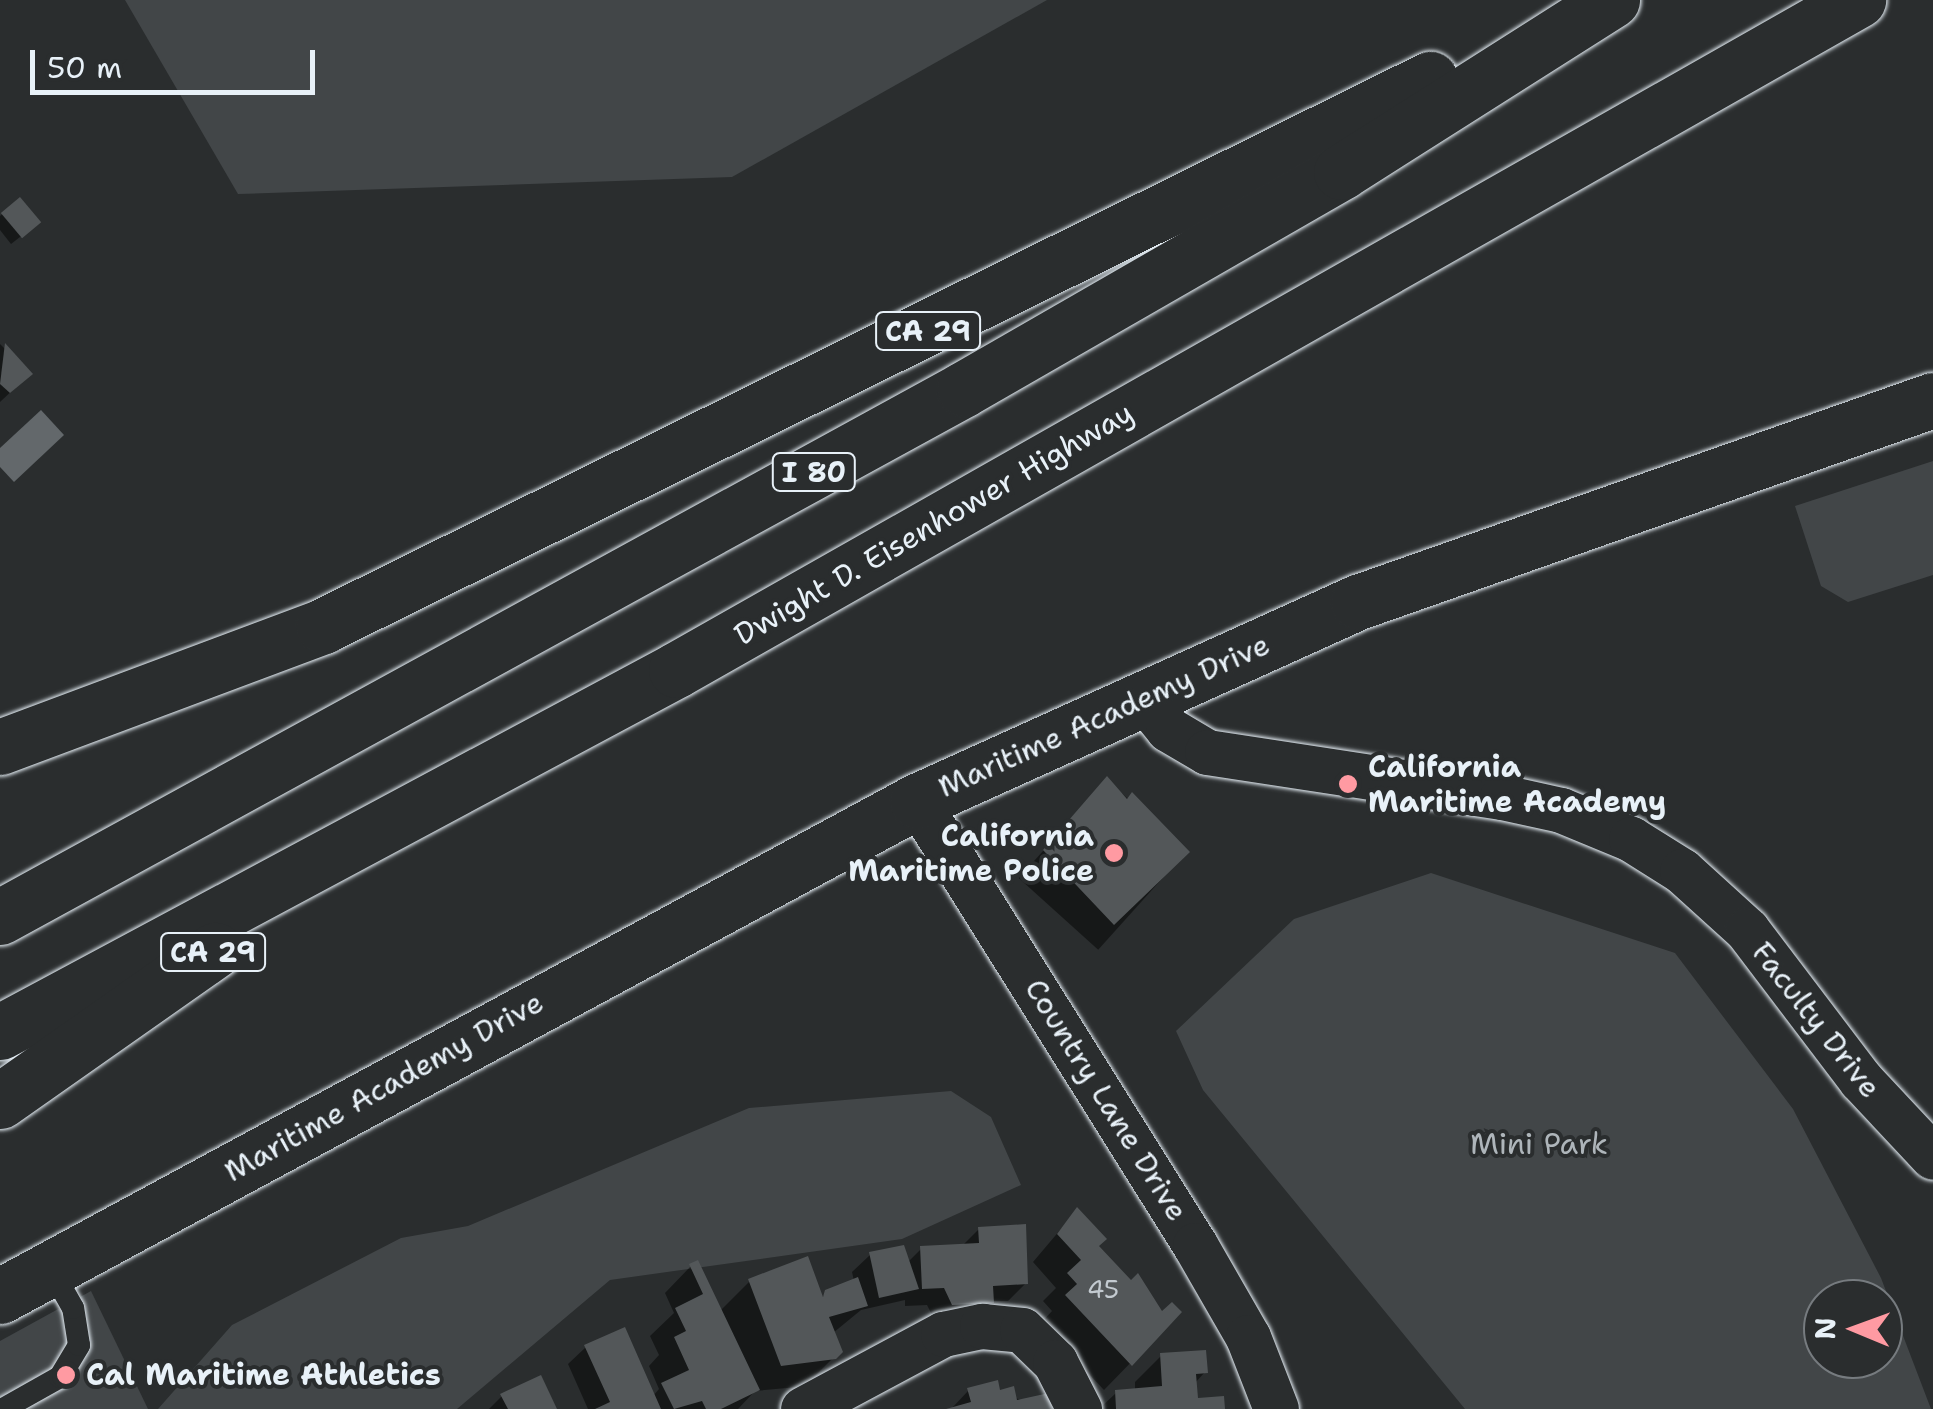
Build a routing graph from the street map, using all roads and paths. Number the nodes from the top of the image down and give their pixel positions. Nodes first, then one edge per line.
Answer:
1 (1590, 0) edge
2 (1612, 0) edge
3 (1858, 0) edge
4 (1933, 400) edge
5 (1143, 698) junction
6 (0, 747) edge
7 (917, 801) junction
8 (426, 803) junction
9 (0, 917) edge
10 (0, 1032) edge
11 (0, 1101) edge
12 (1933, 1157) edge
13 (51, 1269) junction
14 (0, 1296) edge
15 (3, 1409) edge
16 (804, 1409) edge
17 (1079, 1409) edge
18 (1276, 1409) edge

1 - 6 main road, CA 29
2 - 9 main road, I 80
3 - 8 main road, Dwight D. Eisenhower Highway
4 - 5 main road, Maritime Academy Drive
5 - 7 main road, Maritime Academy Drive
5 - 12 street, Faculty Drive
7 - 13 main road, Maritime Academy Drive
7 - 18 street, Country Lane Drive
8 - 10 main road, Dwight D. Eisenhower Highway
8 - 11 main road, CA 29
13 - 14 main road, Maritime Academy Drive
13 - 15 lane
16 - 17 street

